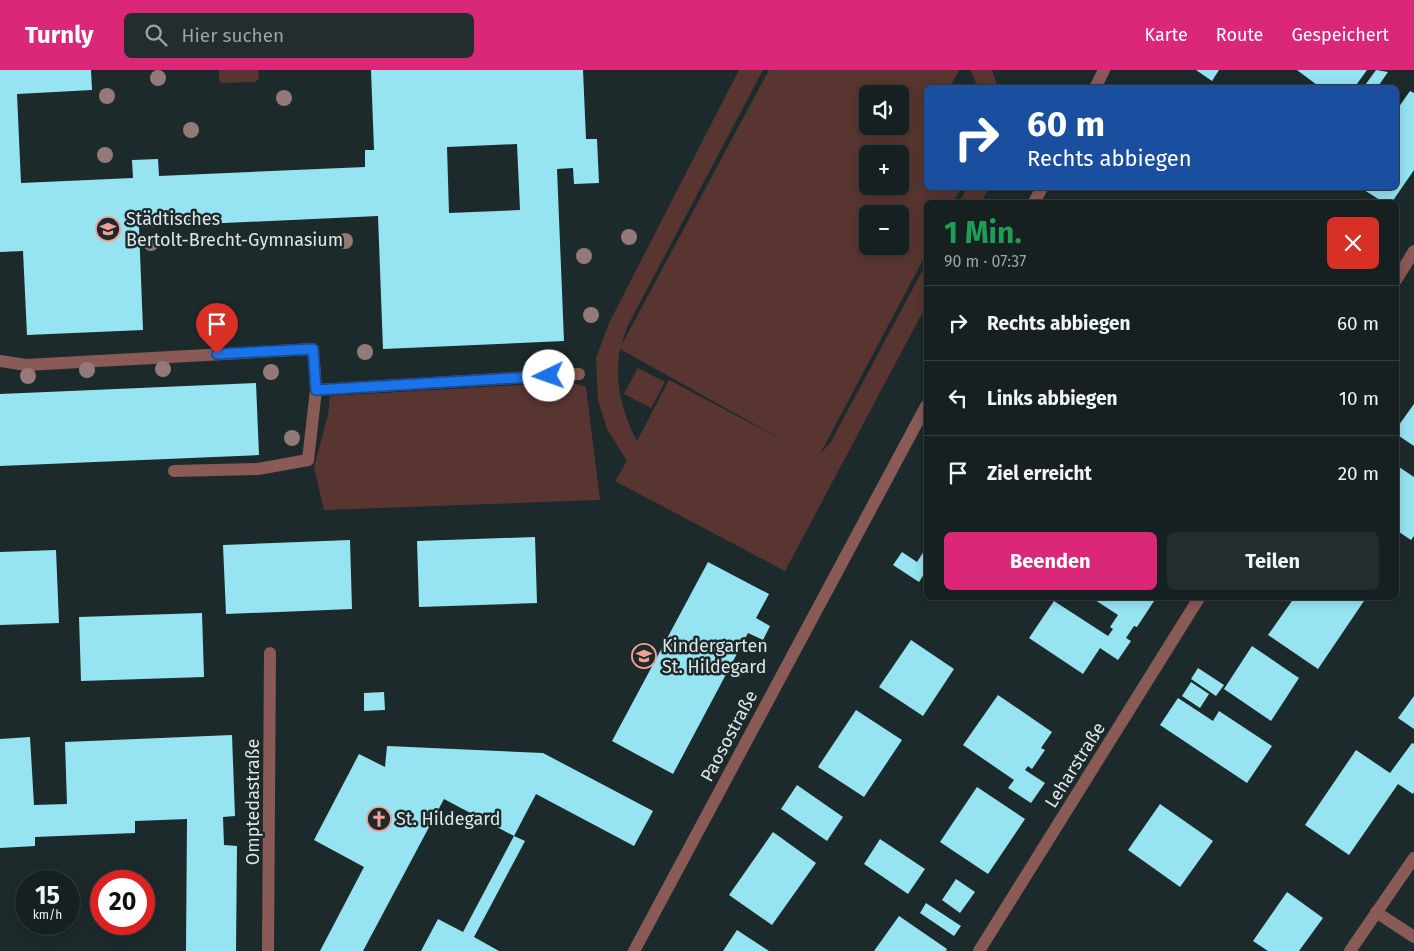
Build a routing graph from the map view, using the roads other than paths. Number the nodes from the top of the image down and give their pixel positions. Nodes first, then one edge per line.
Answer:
1 (1104, 70) edge
2 (1096, 85) edge
3 (1414, 251) edge
4 (1399, 275) edge
5 (0, 361) edge
6 (580, 374) dead end
7 (316, 390) junction
8 (924, 410) edge
9 (174, 471) dead end
10 (1198, 600) edge
11 (270, 653) dead end
12 (1414, 858) edge
13 (1376, 912) junction
14 (1414, 937) edge
15 (268, 951) edge
16 (634, 951) edge
17 (979, 951) edge
18 (1350, 951) edge

1 - 2 street
3 - 4 street
5 - 7 street
6 - 7 street
7 - 9 street
8 - 16 street, Paosostraße
10 - 17 street, Leharstraße
11 - 15 street, Omptedastraße
12 - 13 street
13 - 14 street
13 - 18 street

